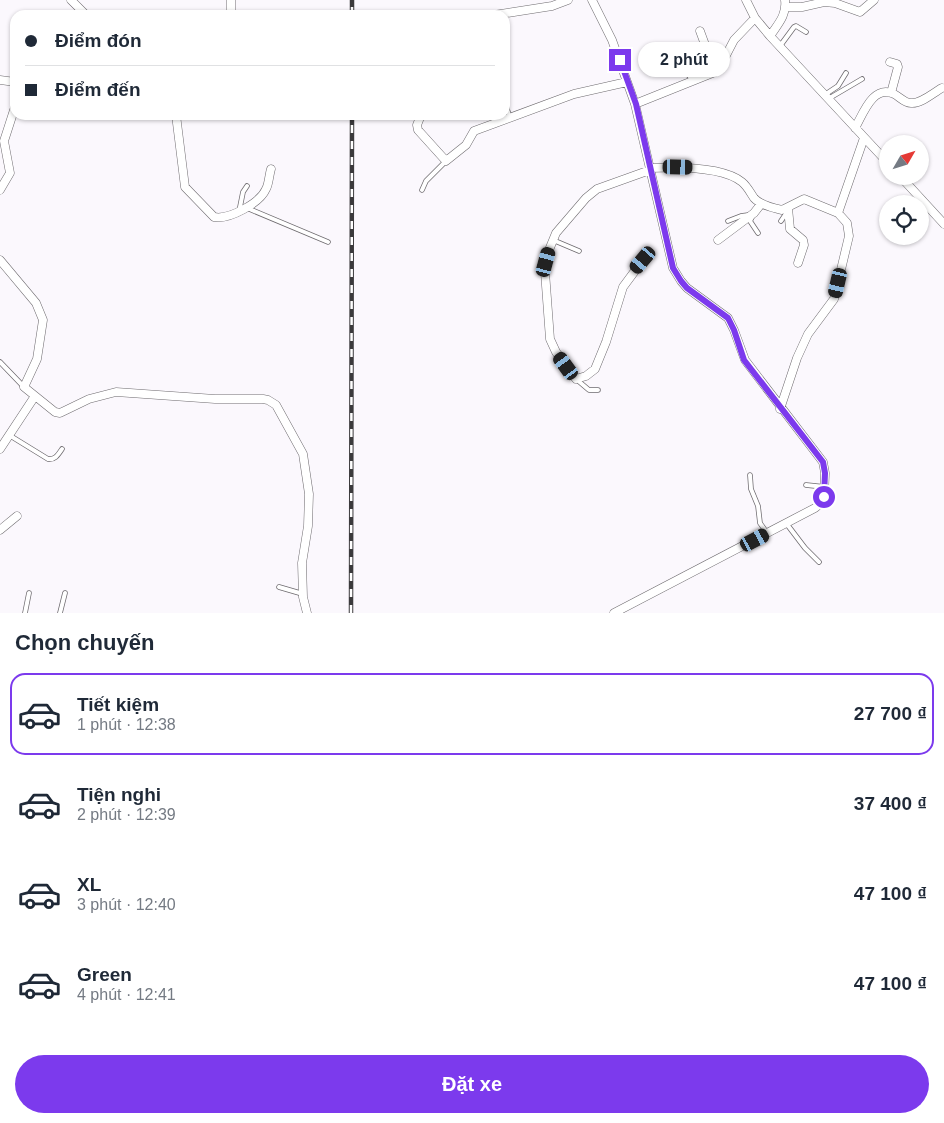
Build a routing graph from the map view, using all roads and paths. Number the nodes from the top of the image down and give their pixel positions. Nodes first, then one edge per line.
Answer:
1 (71, 0) edge
2 (568, 0) edge
3 (592, 0) edge
4 (746, 0) edge
5 (874, 0) edge
6 (785, 3) edge
7 (81, 10) edge
8 (510, 13) edge
9 (756, 18) junction
10 (700, 31) dead end
11 (806, 32) dead end
12 (770, 36) junction
13 (780, 46) junction
14 (676, 57) dead end
15 (890, 62) dead end
16 (715, 72) junction
17 (846, 73) dead end
18 (862, 79) dead end
19 (627, 82) junction
20 (693, 82) junction
21 (942, 88) dead end
22 (891, 93) junction
23 (826, 97) junction
24 (636, 104) junction
25 (510, 118) edge
26 (11, 120) edge
27 (177, 120) edge
28 (420, 120) edge
29 (504, 120) edge
30 (855, 128) junction
31 (864, 138) junction
32 (879, 154) edge
33 (446, 161) junction
34 (270, 169) dead end
35 (650, 169) junction
36 (908, 185) edge
37 (247, 186) dead end
38 (0, 190) edge
39 (422, 190) dead end
40 (761, 204) junction
41 (247, 208) junction
42 (788, 209) junction
43 (238, 212) junction
44 (838, 213) junction
45 (753, 214) junction
46 (728, 221) dead end
47 (782, 221) dead end
48 (944, 224) edge
49 (758, 233) dead end
50 (552, 240) junction
51 (718, 240) dead end
52 (328, 242) dead end
53 (579, 251) dead end
54 (0, 260) edge
55 (643, 260) dead end
56 (798, 264) dead end
57 (0, 362) edge
58 (576, 379) junction
59 (598, 390) dead end
60 (30, 392) junction
61 (780, 409) junction
62 (9, 435) junction
63 (0, 449) edge
64 (62, 450) dead end
65 (750, 475) dead end
66 (806, 485) dead end
67 (825, 486) junction
68 (17, 516) dead end
69 (786, 523) junction
70 (0, 530) edge
71 (767, 533) junction
72 (819, 562) dead end
73 (279, 587) dead end
74 (29, 593) dead end
75 (65, 593) dead end
76 (303, 594) junction
77 (24, 613) edge
78 (60, 613) edge
79 (307, 613) edge
80 (614, 613) edge

1 - 7 street
2 - 8 street
3 - 19 street
4 - 9 street
5 - 6 street
6 - 12 street
9 - 12 street
9 - 16 street
10 - 16 street
11 - 13 lane
12 - 13 street
13 - 23 street
14 - 20 lane
15 - 22 street
16 - 20 street
17 - 23 lane
18 - 23 lane
19 - 24 street
19 - 25 street
20 - 24 street
21 - 22 street
22 - 30 street
23 - 30 street
24 - 35 street
26 - 38 street
27 - 43 street
28 - 33 street
29 - 33 street
30 - 31 street
31 - 32 street
31 - 44 street
33 - 39 lane
34 - 41 street
35 - 40 street
35 - 50 street
35 - 61 street
36 - 48 street
37 - 43 lane
40 - 42 street
40 - 45 street
41 - 43 street
41 - 52 lane
42 - 44 street
42 - 47 lane
42 - 56 street
44 - 61 street
45 - 46 lane
45 - 49 lane
45 - 51 street
50 - 53 lane
50 - 58 street
54 - 60 street
55 - 58 street
57 - 60 lane
58 - 59 lane
60 - 62 street
60 - 76 street
61 - 67 street
62 - 63 street
62 - 64 lane
65 - 71 lane
66 - 67 lane
67 - 69 street
68 - 70 street
69 - 71 street
69 - 72 lane
71 - 80 street
73 - 76 lane
74 - 77 lane
75 - 78 lane
76 - 79 street

